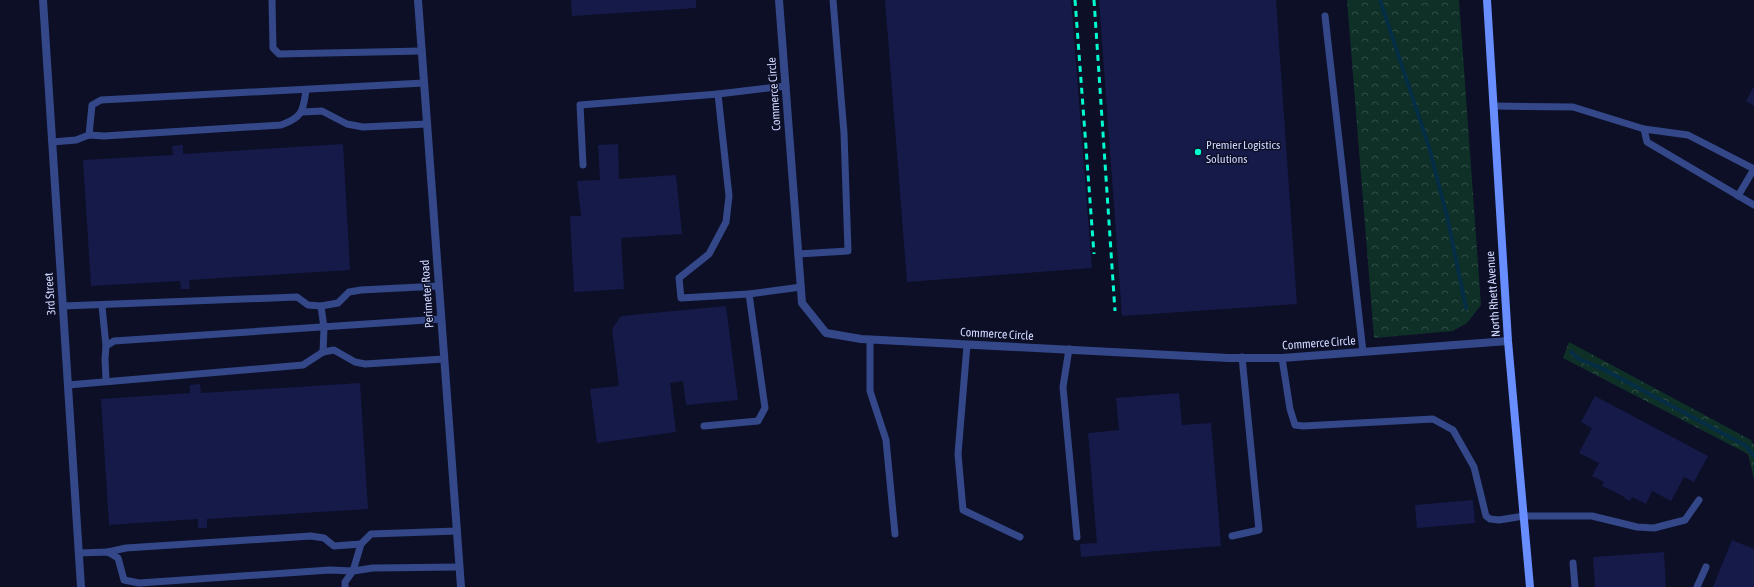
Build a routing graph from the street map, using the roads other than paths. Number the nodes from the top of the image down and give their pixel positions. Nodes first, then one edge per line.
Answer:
1 (43, 0) edge
2 (272, 0) edge
3 (415, 0) edge
4 (418, 0) edge
5 (779, 0) edge
6 (833, 0) edge
7 (1487, 0) edge
8 (1325, 16) dead end
9 (420, 17) junction
10 (422, 51) junction
11 (424, 83) junction
12 (786, 86) junction
13 (306, 90) junction
14 (718, 94) junction
15 (1494, 106) junction
16 (302, 112) junction
17 (427, 124) junction
18 (1644, 129) junction
19 (89, 135) junction
20 (52, 142) junction
21 (583, 165) dead end
22 (1754, 169) edge
23 (1738, 196) junction
24 (1754, 205) edge
25 (798, 254) junction
26 (439, 286) junction
27 (801, 287) junction
28 (749, 294) junction
29 (63, 306) junction
30 (102, 306) junction
31 (321, 306) junction
32 (441, 319) junction
33 (324, 328) junction
34 (870, 340) junction
35 (1508, 341) junction
36 (967, 344) junction
37 (106, 346) junction
38 (1069, 350) junction
39 (323, 352) junction
40 (1363, 352) junction
41 (1242, 357) junction
42 (1282, 358) junction
43 (444, 359) junction
44 (106, 380) junction
45 (68, 385) junction
46 (704, 426) dead end
47 (1698, 500) dead end
48 (1524, 516) junction
49 (457, 531) junction
50 (895, 534) dead end
51 (1232, 536) dead end
52 (1020, 537) dead end
53 (1076, 537) dead end
54 (361, 544) junction
55 (108, 552) junction
56 (79, 553) junction
57 (1573, 564) dead end
58 (459, 566) junction
59 (1706, 567) dead end
60 (353, 571) junction
61 (81, 587) edge
62 (345, 587) edge
63 (461, 587) edge
64 (1530, 587) edge
65 (1575, 587) edge
66 (1697, 587) edge

1 - 20 street, 3rd Street
2 - 10 lane
3 - 9 street
4 - 9 street, Perimeter Road
5 - 12 street, Commerce Circle
6 - 25 lane
7 - 15 main road, North Rhett Avenue
8 - 40 lane
9 - 10 street, Perimeter Road
10 - 11 street, Perimeter Road
11 - 13 lane
11 - 17 street, Perimeter Road
12 - 14 lane
12 - 25 street, Commerce Circle
13 - 16 lane
13 - 19 lane
14 - 21 lane
14 - 28 lane
15 - 18 lane
15 - 35 main road, North Rhett Avenue
16 - 17 lane
16 - 19 lane
17 - 26 street, Perimeter Road
18 - 22 lane
18 - 23 lane
19 - 20 lane
20 - 29 street, 3rd Street
22 - 23 lane
23 - 24 lane
25 - 27 street, Commerce Circle
26 - 31 lane
26 - 32 street, Perimeter Road
27 - 28 lane
27 - 34 street, Commerce Circle
28 - 46 lane
29 - 30 lane
29 - 45 street, 3rd Street
30 - 31 lane
30 - 37 lane
31 - 33 lane
32 - 33 lane
32 - 43 street, Perimeter Road
33 - 37 lane
33 - 39 lane
34 - 36 street, Commerce Circle
34 - 50 lane
35 - 40 street, Commerce Circle
35 - 48 main road, North Rhett Avenue
36 - 38 street, Commerce Circle
36 - 52 lane
37 - 44 lane
38 - 41 street, Commerce Circle
38 - 53 lane
39 - 43 lane
39 - 44 lane
40 - 42 street, Commerce Circle
41 - 42 street, Commerce Circle
41 - 51 lane
42 - 48 lane
43 - 49 street, Perimeter Road
44 - 45 lane
45 - 56 street, 3rd Street
47 - 48 lane
48 - 64 main road, North Rhett Avenue
49 - 54 lane
49 - 58 street, Perimeter Road
54 - 55 lane
54 - 60 lane
55 - 56 lane
55 - 60 lane
56 - 61 street, 3rd Street
57 - 65 lane
58 - 60 lane
58 - 63 street, Perimeter Road
59 - 66 lane
60 - 62 lane

